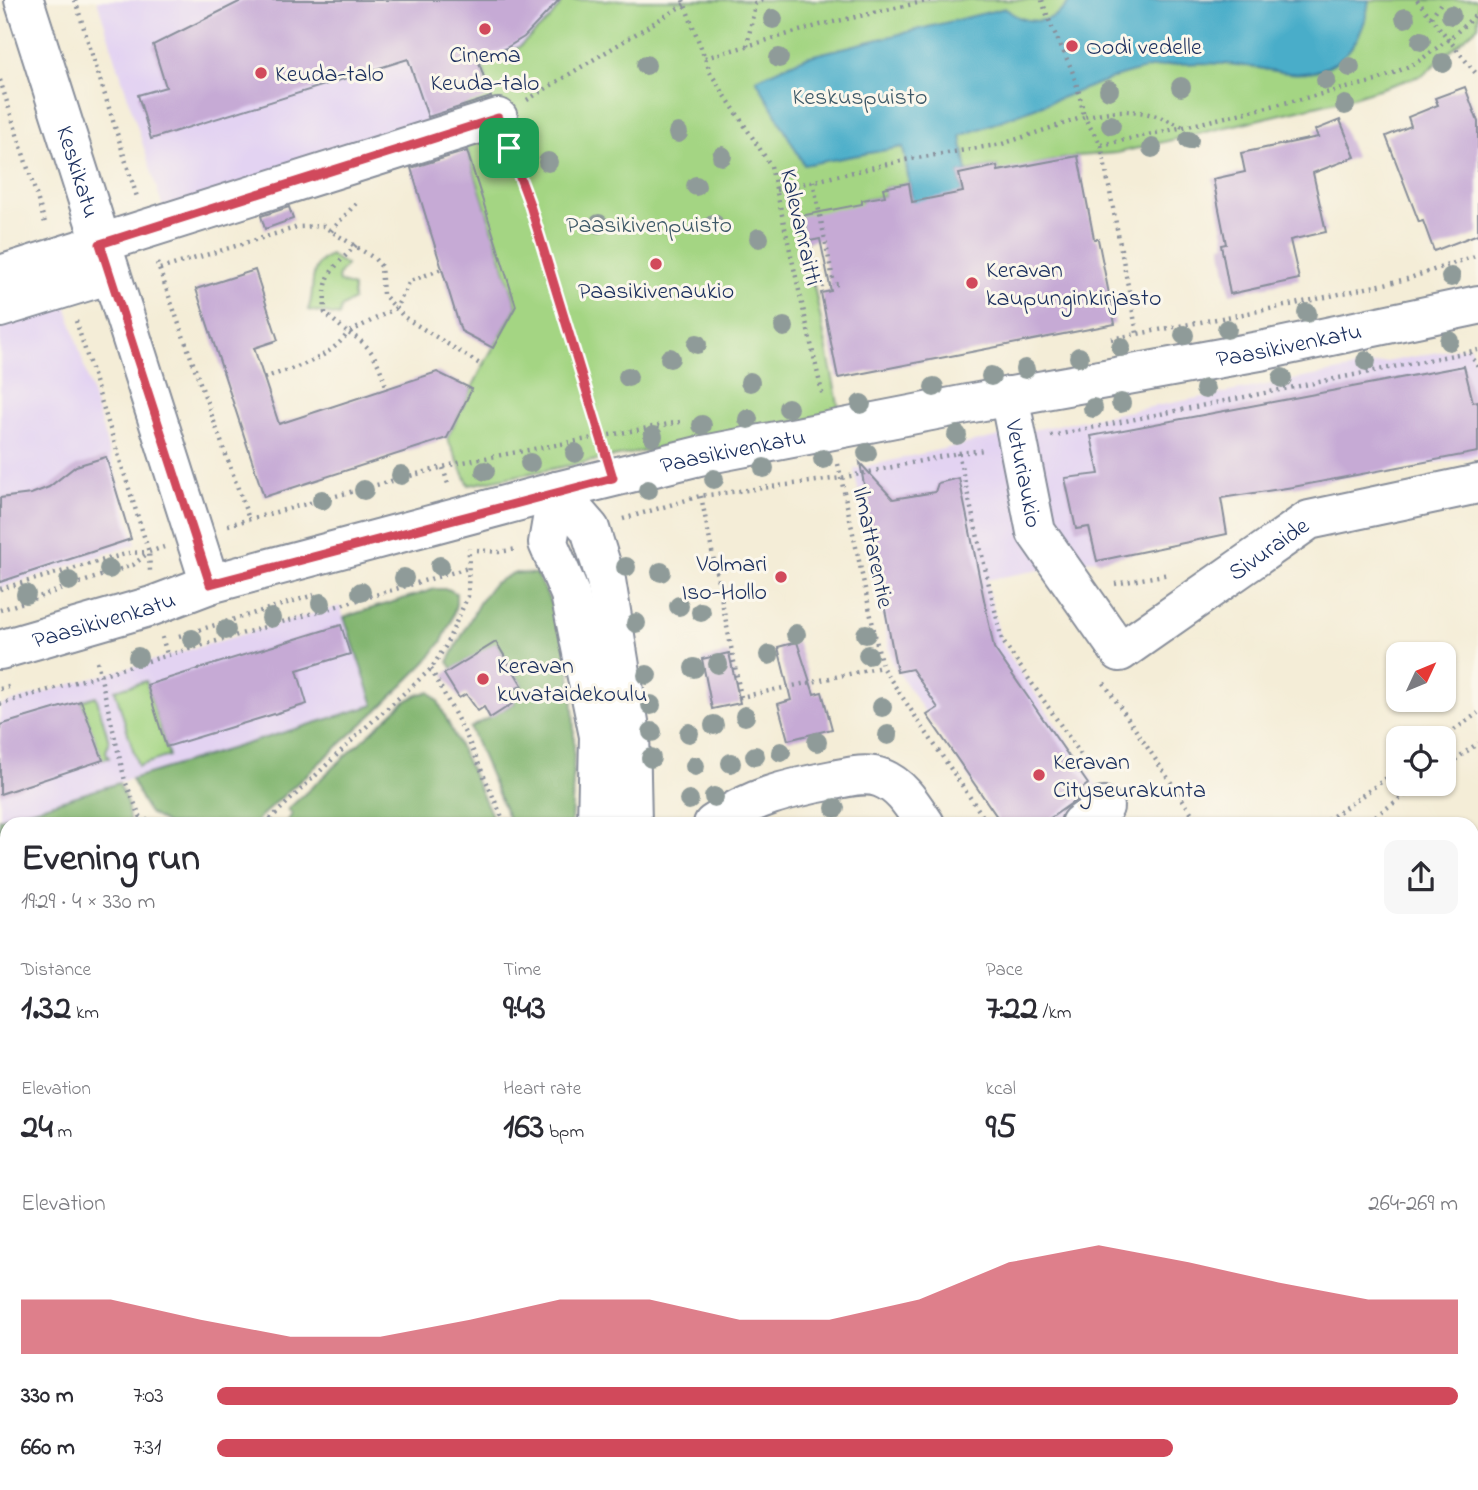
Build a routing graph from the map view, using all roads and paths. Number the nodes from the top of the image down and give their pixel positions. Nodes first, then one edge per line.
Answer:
1 (24, 0) edge
2 (763, 0) edge
3 (931, 0) edge
4 (1042, 0) edge
5 (1417, 0) edge
6 (1443, 0) edge
7 (684, 2) edge
8 (1478, 13) edge
9 (1430, 18) junction
10 (1448, 40) junction
11 (747, 46) junction
12 (705, 58) junction
13 (1478, 76) edge
14 (1084, 117) junction
15 (498, 118) junction
16 (1184, 127) junction
17 (1101, 145) junction
18 (813, 181) junction
19 (776, 190) junction
20 (362, 198) dead end
21 (331, 231) junction
22 (356, 245) junction
23 (1478, 255) edge
24 (106, 259) junction
25 (160, 269) dead end
26 (442, 269) dead end
27 (0, 275) edge
28 (815, 287) dead end
29 (0, 308) edge
30 (396, 308) junction
31 (1474, 323) edge
32 (348, 333) junction
33 (1137, 333) junction
34 (1110, 340) dead end
35 (1478, 350) edge
36 (483, 366) dead end
37 (1478, 367) edge
38 (264, 378) dead end
39 (387, 388) dead end
40 (830, 397) dead end
41 (1009, 397) junction
42 (823, 398) junction
43 (811, 400) dead end
44 (693, 419) dead end
45 (599, 436) junction
46 (1017, 443) junction
47 (958, 453) junction
48 (613, 478) junction
49 (842, 478) junction
50 (1478, 484) edge
51 (557, 491) junction
52 (701, 496) junction
53 (642, 512) dead end
54 (625, 518) dead end
55 (194, 535) junction
56 (509, 550) dead end
57 (149, 552) junction
58 (468, 568) junction
59 (1176, 572) dead end
60 (210, 584) junction
61 (1110, 585) dead end
62 (0, 589) edge
63 (0, 610) edge
64 (163, 641) dead end
65 (0, 650) edge
66 (1120, 652) joint
67 (167, 654) junction
68 (97, 661) dead end
69 (882, 667) junction
70 (431, 669) junction
71 (100, 674) junction
72 (0, 704) edge
73 (1478, 713) edge
74 (1456, 729) edge
75 (1478, 743) edge
76 (1456, 759) edge
77 (1386, 779) edge
78 (1404, 796) edge
79 (1094, 803) edge
80 (140, 816) edge
81 (272, 817) edge
82 (502, 817) edge
83 (597, 817) edge
84 (632, 817) edge
85 (723, 817) edge
86 (920, 817) edge
87 (983, 817) edge
88 (1332, 817) edge
89 (1374, 817) edge

1 - 24 street, Keskikatu
2 - 11 path
3 - 11 path
4 - 14 path
5 - 9 path
6 - 9 path
7 - 12 path, Kalevanraitti
7 - 15 path
8 - 10 path
9 - 10 path
10 - 13 path
10 - 16 path
11 - 12 path
12 - 19 path, Kalevanraitti
14 - 16 path
14 - 17 path
14 - 18 path
15 - 24 street
15 - 45 path
16 - 17 path
17 - 33 path
18 - 19 path
18 - 28 path
19 - 42 path, Kalevanraitti
20 - 21 path
21 - 22 path
21 - 25 path
22 - 30 path
22 - 32 path
23 - 33 path
24 - 27 street
24 - 29 street
24 - 55 street, Keskikatu
26 - 30 path
30 - 32 path
30 - 36 path
31 - 35 path
31 - 37 path
31 - 41 street, Paasikivenkatu
31 - 46 path
32 - 38 path
32 - 39 path
33 - 34 path
40 - 42 path
41 - 46 street, Veturiaukio
41 - 48 street, Paasikivenkatu
42 - 43 path
44 - 45 path
45 - 48 path
45 - 55 path
46 - 47 path
46 - 66 street, Veturiaukio
47 - 49 path
47 - 79 path
48 - 51 street, Paasikivenkatu
48 - 54 path
49 - 52 path
49 - 69 path, Ilmattarentie
50 - 66 street, Sivuraide
51 - 60 street, Paasikivenkatu
51 - 83 street
51 - 84 street
52 - 53 path
52 - 69 path
55 - 57 path
55 - 60 street, Keskikatu
56 - 58 path
57 - 62 path
57 - 63 path
58 - 67 path
58 - 70 path
59 - 61 path
60 - 65 street, Paasikivenkatu
64 - 67 path
67 - 71 path
68 - 71 path
69 - 87 path
70 - 81 path
70 - 82 path
71 - 72 path
71 - 80 path
73 - 74 path
75 - 76 path
77 - 88 path
78 - 89 path
85 - 86 street

